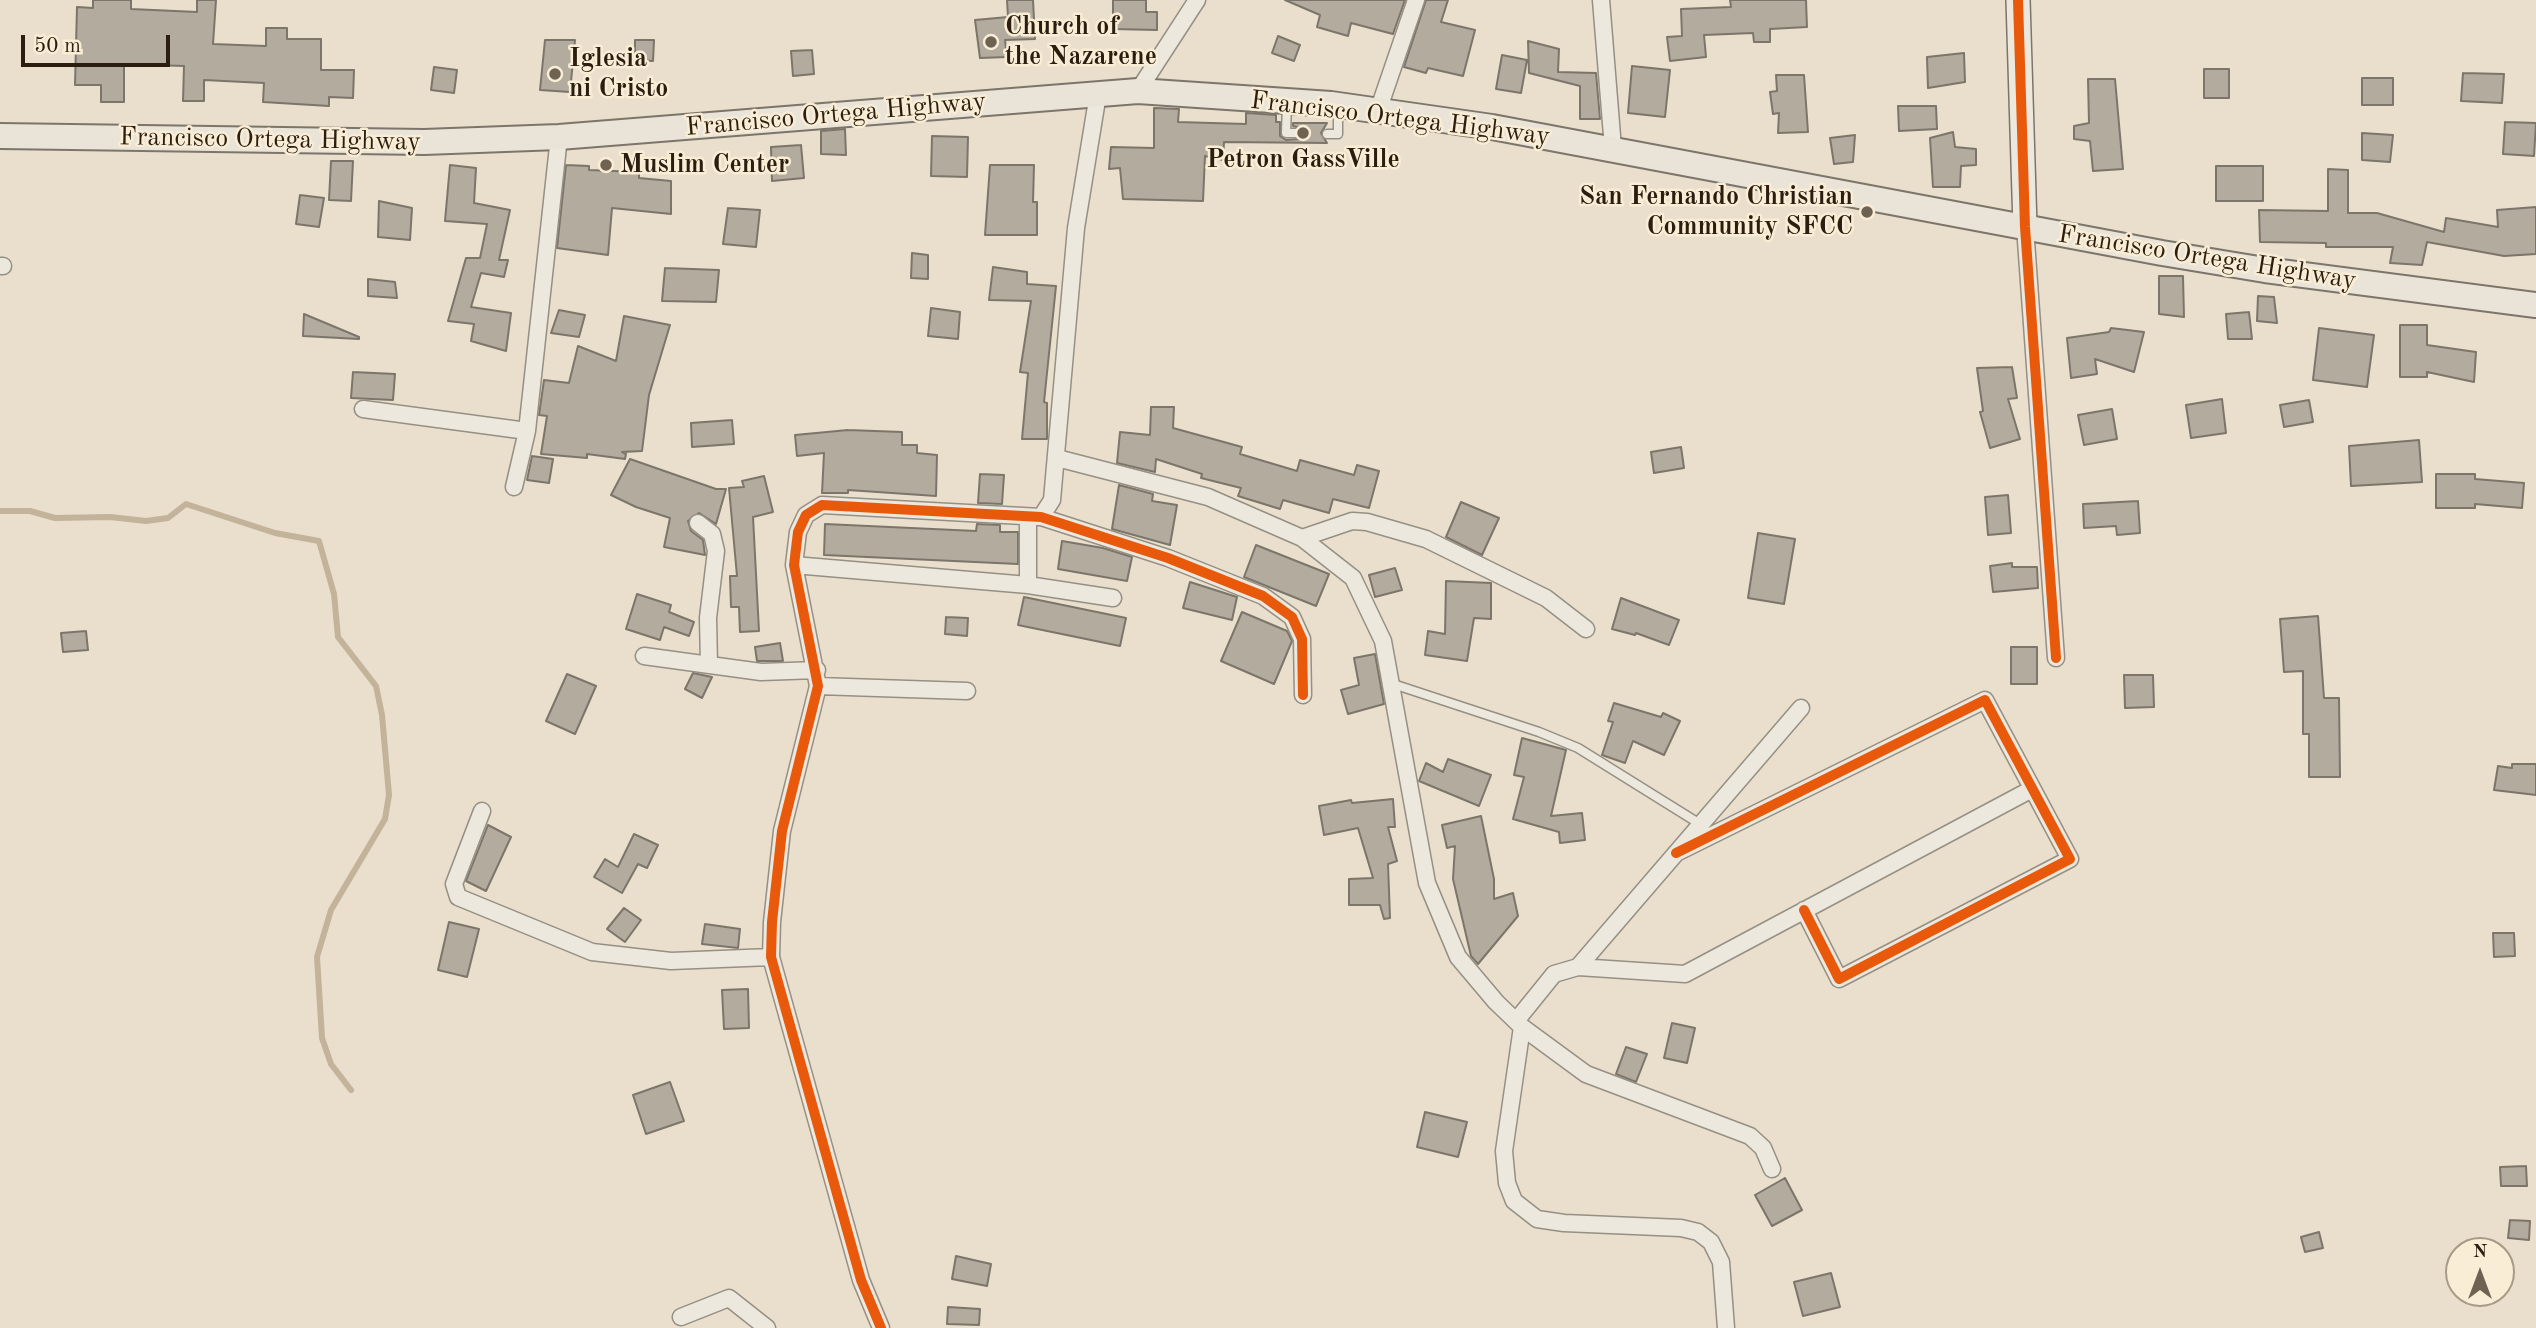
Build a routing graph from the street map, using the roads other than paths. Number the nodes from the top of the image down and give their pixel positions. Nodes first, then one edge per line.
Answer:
1 (1197, 0) edge
2 (1416, 0) edge
3 (1601, 0) edge
4 (2018, 0) edge
5 (1138, 91) junction
6 (1098, 94) junction
7 (1287, 101) junction
8 (1338, 105) junction
9 (1378, 111) junction
10 (1298, 133) dead end
11 (1327, 134) dead end
12 (0, 136) edge
13 (559, 138) junction
14 (1613, 148) junction
15 (2025, 227) junction
16 (2536, 305) edge
17 (363, 409) dead end
18 (527, 431) junction
19 (1057, 458) junction
20 (514, 487) dead end
21 (1035, 518) junction
22 (698, 523) dead end
23 (1302, 538) junction
24 (794, 565) junction
25 (1028, 585) junction
26 (1113, 598) dead end
27 (1586, 629) dead end
28 (644, 656) dead end
29 (2056, 658) dead end
30 (709, 665) junction
31 (817, 678) junction
32 (1390, 683) junction
33 (967, 691) dead end
34 (1303, 695) dead end
35 (1801, 708) dead end
36 (2032, 789) junction
37 (482, 811) dead end
38 (1700, 824) junction
39 (1676, 853) junction
40 (1804, 910) junction
41 (771, 957) junction
42 (1578, 967) junction
43 (1519, 1024) junction
44 (1772, 1169) dead end
45 (681, 1317) dead end
46 (874, 1326) edge
47 (767, 1328) edge
48 (1726, 1328) edge

1 - 5 street
2 - 9 street
3 - 14 street
4 - 15 street
5 - 6 main road, Francisco Ortega Highway
5 - 7 main road, Francisco Ortega Highway
6 - 13 main road, Francisco Ortega Highway
6 - 19 street
7 - 8 main road, Francisco Ortega Highway
7 - 10 lane
8 - 9 main road, Francisco Ortega Highway
8 - 11 lane
9 - 14 main road, Francisco Ortega Highway
12 - 13 main road, Francisco Ortega Highway
13 - 18 street
14 - 15 main road, Francisco Ortega Highway
15 - 16 main road, Francisco Ortega Highway
15 - 29 street
17 - 18 street
18 - 20 street
19 - 21 street
19 - 23 street
21 - 24 street
21 - 25 street
21 - 34 street
22 - 30 street
23 - 27 street
23 - 32 street
24 - 25 street
24 - 31 street
25 - 26 street
28 - 30 street
30 - 31 street
31 - 33 street
31 - 41 street
32 - 38 lane
32 - 43 street
35 - 38 street
36 - 39 street
36 - 40 street
36 - 40 street
37 - 41 street
38 - 39 street
39 - 42 street
40 - 42 street
41 - 46 street
42 - 43 street
43 - 44 street
43 - 48 street
45 - 47 street

